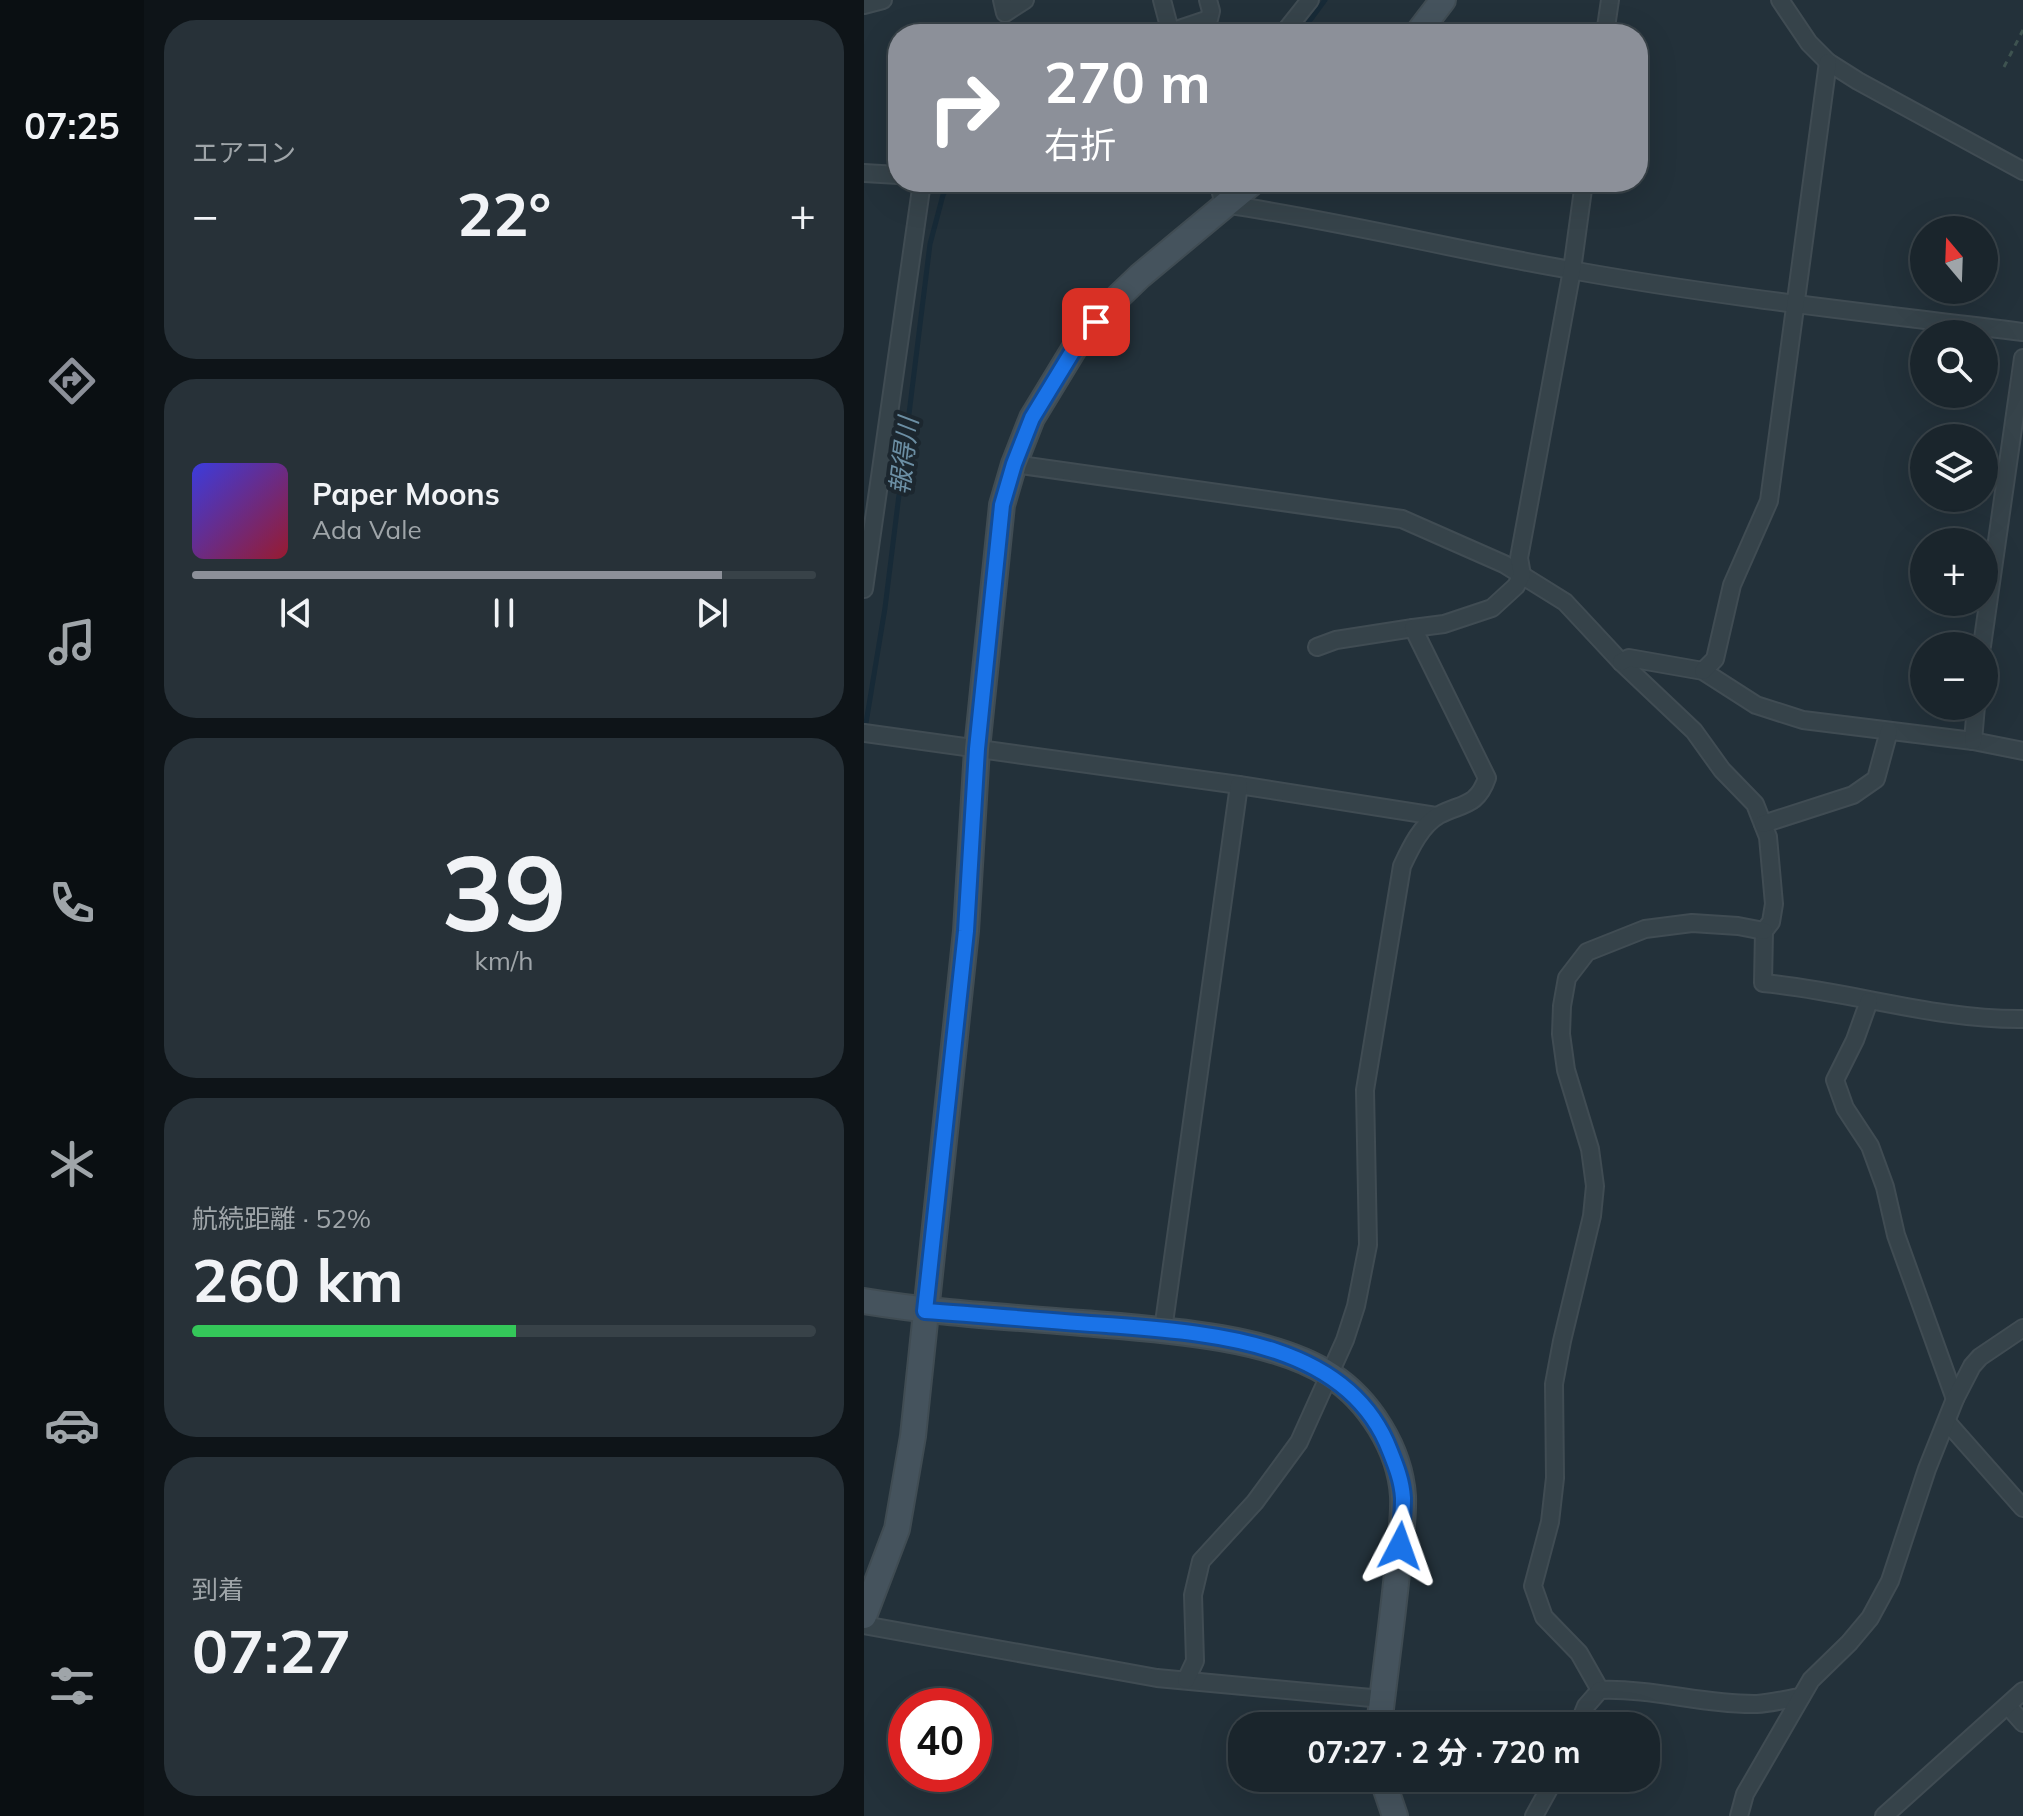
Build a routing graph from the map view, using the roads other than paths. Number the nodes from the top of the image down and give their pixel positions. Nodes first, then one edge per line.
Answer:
1 (883, 0) edge
2 (1002, 0) edge
3 (1025, 0) edge
4 (1162, 0) edge
5 (1208, 0) edge
6 (1310, 0) edge
7 (1443, 0) edge
8 (1610, 0) edge
9 (1780, 0) edge
10 (864, 5) edge
11 (1169, 24) edge
12 (1195, 24) edge
13 (1291, 24) edge
14 (1425, 24) edge
15 (1606, 24) edge
16 (1828, 62) junction
17 (2023, 171) edge
18 (864, 173) edge
19 (888, 174) edge
20 (921, 192) edge
21 (1583, 192) edge
22 (1221, 193) edge
23 (1572, 270) junction
24 (1797, 304) junction
25 (2023, 332) edge
26 (2023, 358) edge
27 (1014, 464) junction
28 (1522, 575) junction
29 (864, 589) edge
30 (1413, 628) junction
31 (1984, 632) edge
32 (1317, 647) dead end
33 (1621, 662) junction
34 (1703, 671) junction
35 (1975, 720) edge
36 (1889, 731) junction
37 (864, 733) edge
38 (1973, 741) junction
39 (977, 749) junction
40 (2023, 751) edge
41 (1239, 785) junction
42 (1436, 816) junction
43 (1763, 824) junction
44 (1764, 931) junction
45 (1869, 1001) junction
46 (2023, 1019) edge
47 (864, 1301) edge
48 (925, 1311) junction
49 (2023, 1328) edge
50 (1163, 1330) junction
51 (1330, 1374) junction
52 (1955, 1399) junction
53 (1947, 1422) junction
54 (2023, 1508) edge
55 (864, 1616) edge
56 (864, 1625) edge
57 (1186, 1680) junction
58 (1600, 1690) junction
59 (2023, 1691) edge
60 (1801, 1697) junction
61 (1382, 1699) junction
62 (2008, 1706) junction
63 (1381, 1712) edge
64 (1584, 1712) edge
65 (2023, 1723) edge
66 (1387, 1792) edge
67 (1547, 1792) edge
68 (1395, 1816) edge
69 (1534, 1816) edge
70 (1739, 1816) edge
71 (1884, 1816) edge

1 - 10 street
2 - 3 street
4 - 11 street
5 - 12 street
6 - 13 street
7 - 14 street
8 - 15 street
9 - 16 street
16 - 17 street
16 - 24 street
18 - 19 street
20 - 29 street
21 - 23 street
22 - 23 street
22 - 27 street
23 - 24 street
23 - 28 street
24 - 25 street
24 - 34 street
26 - 31 street
27 - 28 street
27 - 39 street
28 - 30 street
28 - 33 street
30 - 32 street
30 - 42 street
33 - 34 street
33 - 43 street
34 - 36 street
35 - 38 street
36 - 38 street
36 - 43 street
37 - 39 street
38 - 40 street
39 - 41 street
39 - 48 street
41 - 42 street
41 - 50 street
42 - 51 street
43 - 44 street
44 - 45 street
44 - 58 street
45 - 46 street
45 - 52 street
47 - 48 street
48 - 50 street
48 - 55 street
49 - 52 street
50 - 51 street
51 - 57 street
51 - 61 street
52 - 53 street
53 - 54 street
53 - 60 street
56 - 57 street
57 - 61 street
58 - 60 street
58 - 64 street
59 - 62 street
60 - 70 street
61 - 63 street
62 - 65 street
62 - 71 street
66 - 68 street
67 - 69 street

